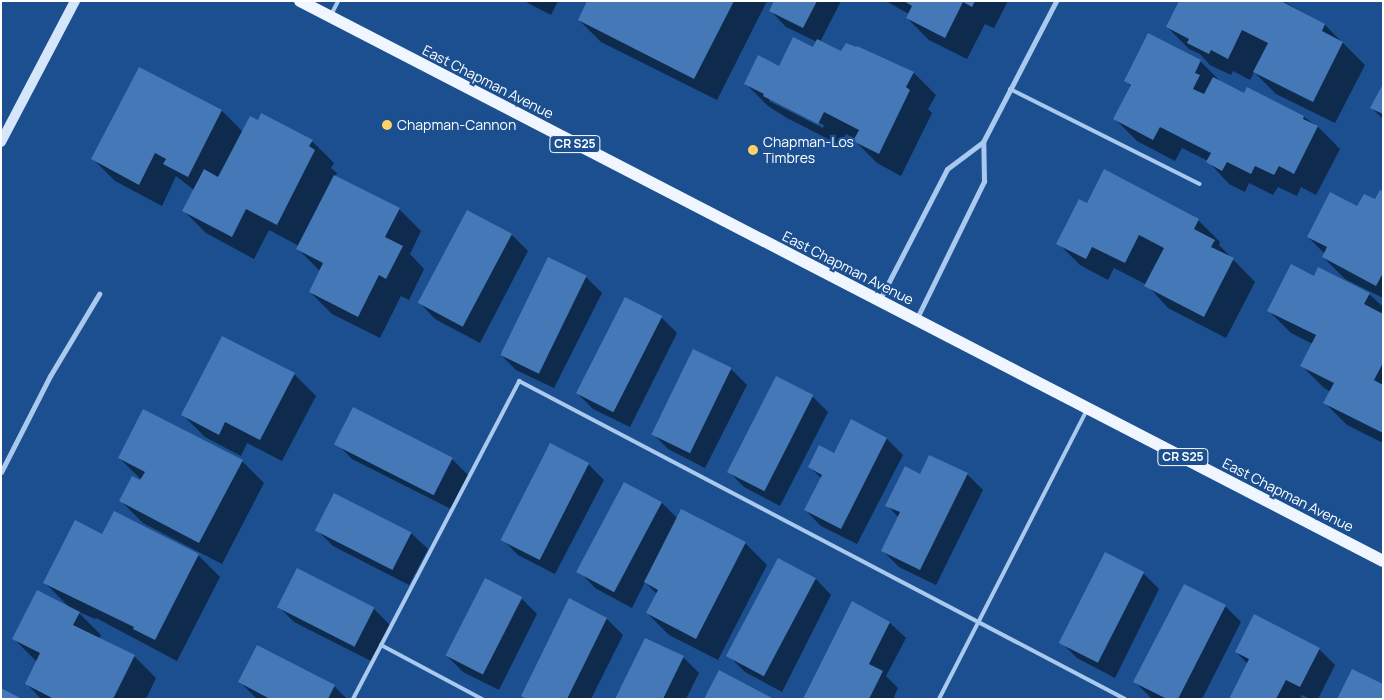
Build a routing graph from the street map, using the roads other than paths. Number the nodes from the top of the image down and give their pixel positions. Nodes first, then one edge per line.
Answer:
1 (75, 1) edge
2 (300, 1) edge
3 (338, 1) edge
4 (1056, 1) edge
5 (330, 17) junction
6 (1010, 89) junction
7 (1, 142) edge
8 (984, 142) junction
9 (1200, 184) dead end
10 (99, 294) dead end
11 (879, 301) junction
12 (916, 320) junction
13 (1088, 408) junction
14 (1, 472) edge
15 (1383, 560) edge
16 (978, 623) junction
17 (381, 646) junction
18 (353, 699) edge
19 (482, 699) edge
20 (939, 699) edge
21 (1125, 699) edge

1 - 7 main road
2 - 5 main road, East Chapman Avenue / CR S25
3 - 5 lane
4 - 6 street
5 - 11 main road, East Chapman Avenue / CR S25
6 - 8 street
6 - 9 lane
8 - 11 street
8 - 12 street
10 - 14 street
11 - 12 main road, East Chapman Avenue / CR S25
12 - 13 main road, East Chapman Avenue / CR S25
13 - 15 main road, East Chapman Avenue / CR S25
13 - 16 lane
16 - 17 lane
16 - 20 lane
16 - 21 lane
17 - 18 lane
17 - 19 lane

